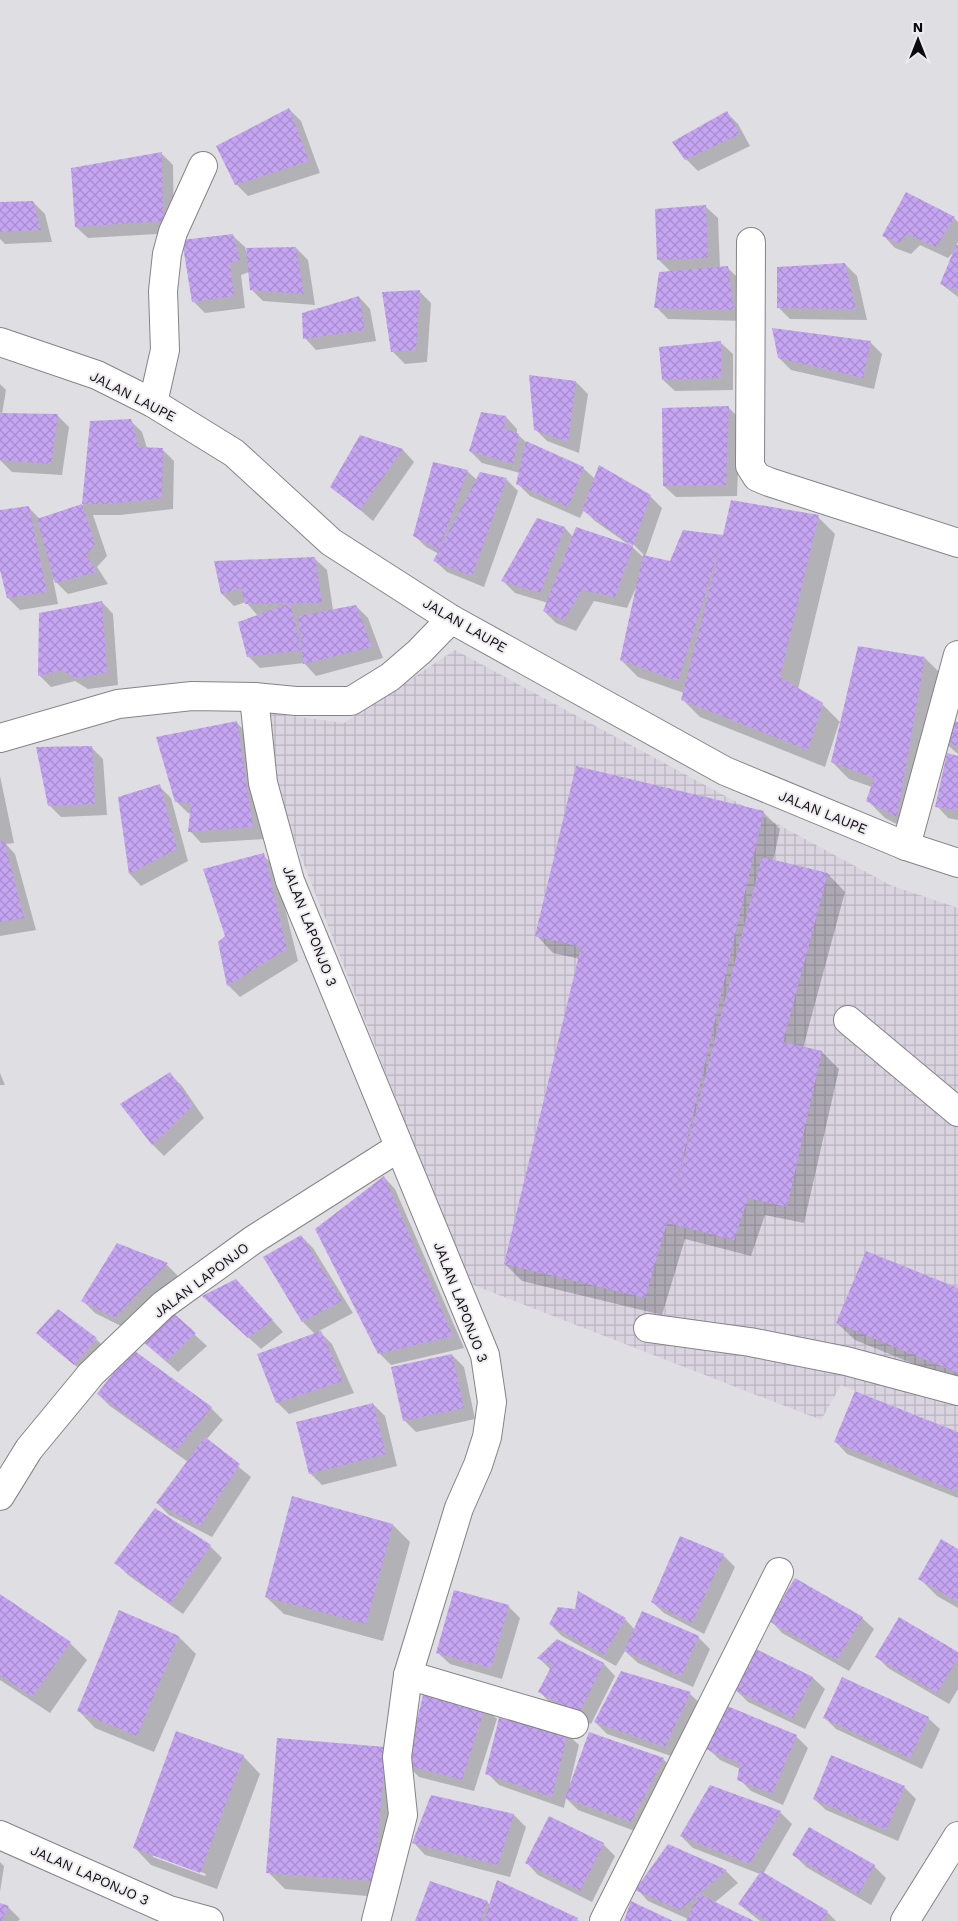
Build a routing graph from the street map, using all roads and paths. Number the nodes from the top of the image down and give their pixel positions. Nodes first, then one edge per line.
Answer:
1 (203, 166) dead end
2 (751, 242) dead end
3 (0, 342) edge
4 (153, 403) junction
5 (958, 543) edge
6 (451, 619) junction
7 (958, 655) edge
8 (254, 697) junction
9 (0, 738) edge
10 (906, 846) junction
11 (958, 863) edge
12 (848, 1020) dead end
13 (958, 1112) edge
14 (398, 1148) junction
15 (648, 1328) dead end
16 (958, 1391) edge
17 (0, 1496) edge
18 (779, 1572) dead end
19 (408, 1675) junction
20 (574, 1724) dead end
21 (0, 1835) edge
22 (957, 1839) edge
23 (209, 1921) edge
24 (376, 1921) edge
25 (604, 1921) edge
26 (905, 1921) edge

1 - 4 main road
2 - 5 main road
3 - 4 main road, JALAN LAUPE
4 - 6 main road, JALAN LAUPE
6 - 8 main road
6 - 10 main road, JALAN LAUPE
7 - 10 main road
8 - 9 main road
8 - 14 main road, JALAN LAPONJO 3
10 - 11 main road, JALAN LAUPE
12 - 13 main road
14 - 17 main road, JALAN LAPONJO
14 - 19 main road, JALAN LAPONJO 3
15 - 16 main road
18 - 25 main road
19 - 20 main road
19 - 24 main road, JALAN LAPONJO 3
21 - 23 main road, JALAN LAPONJO 3
22 - 26 main road

